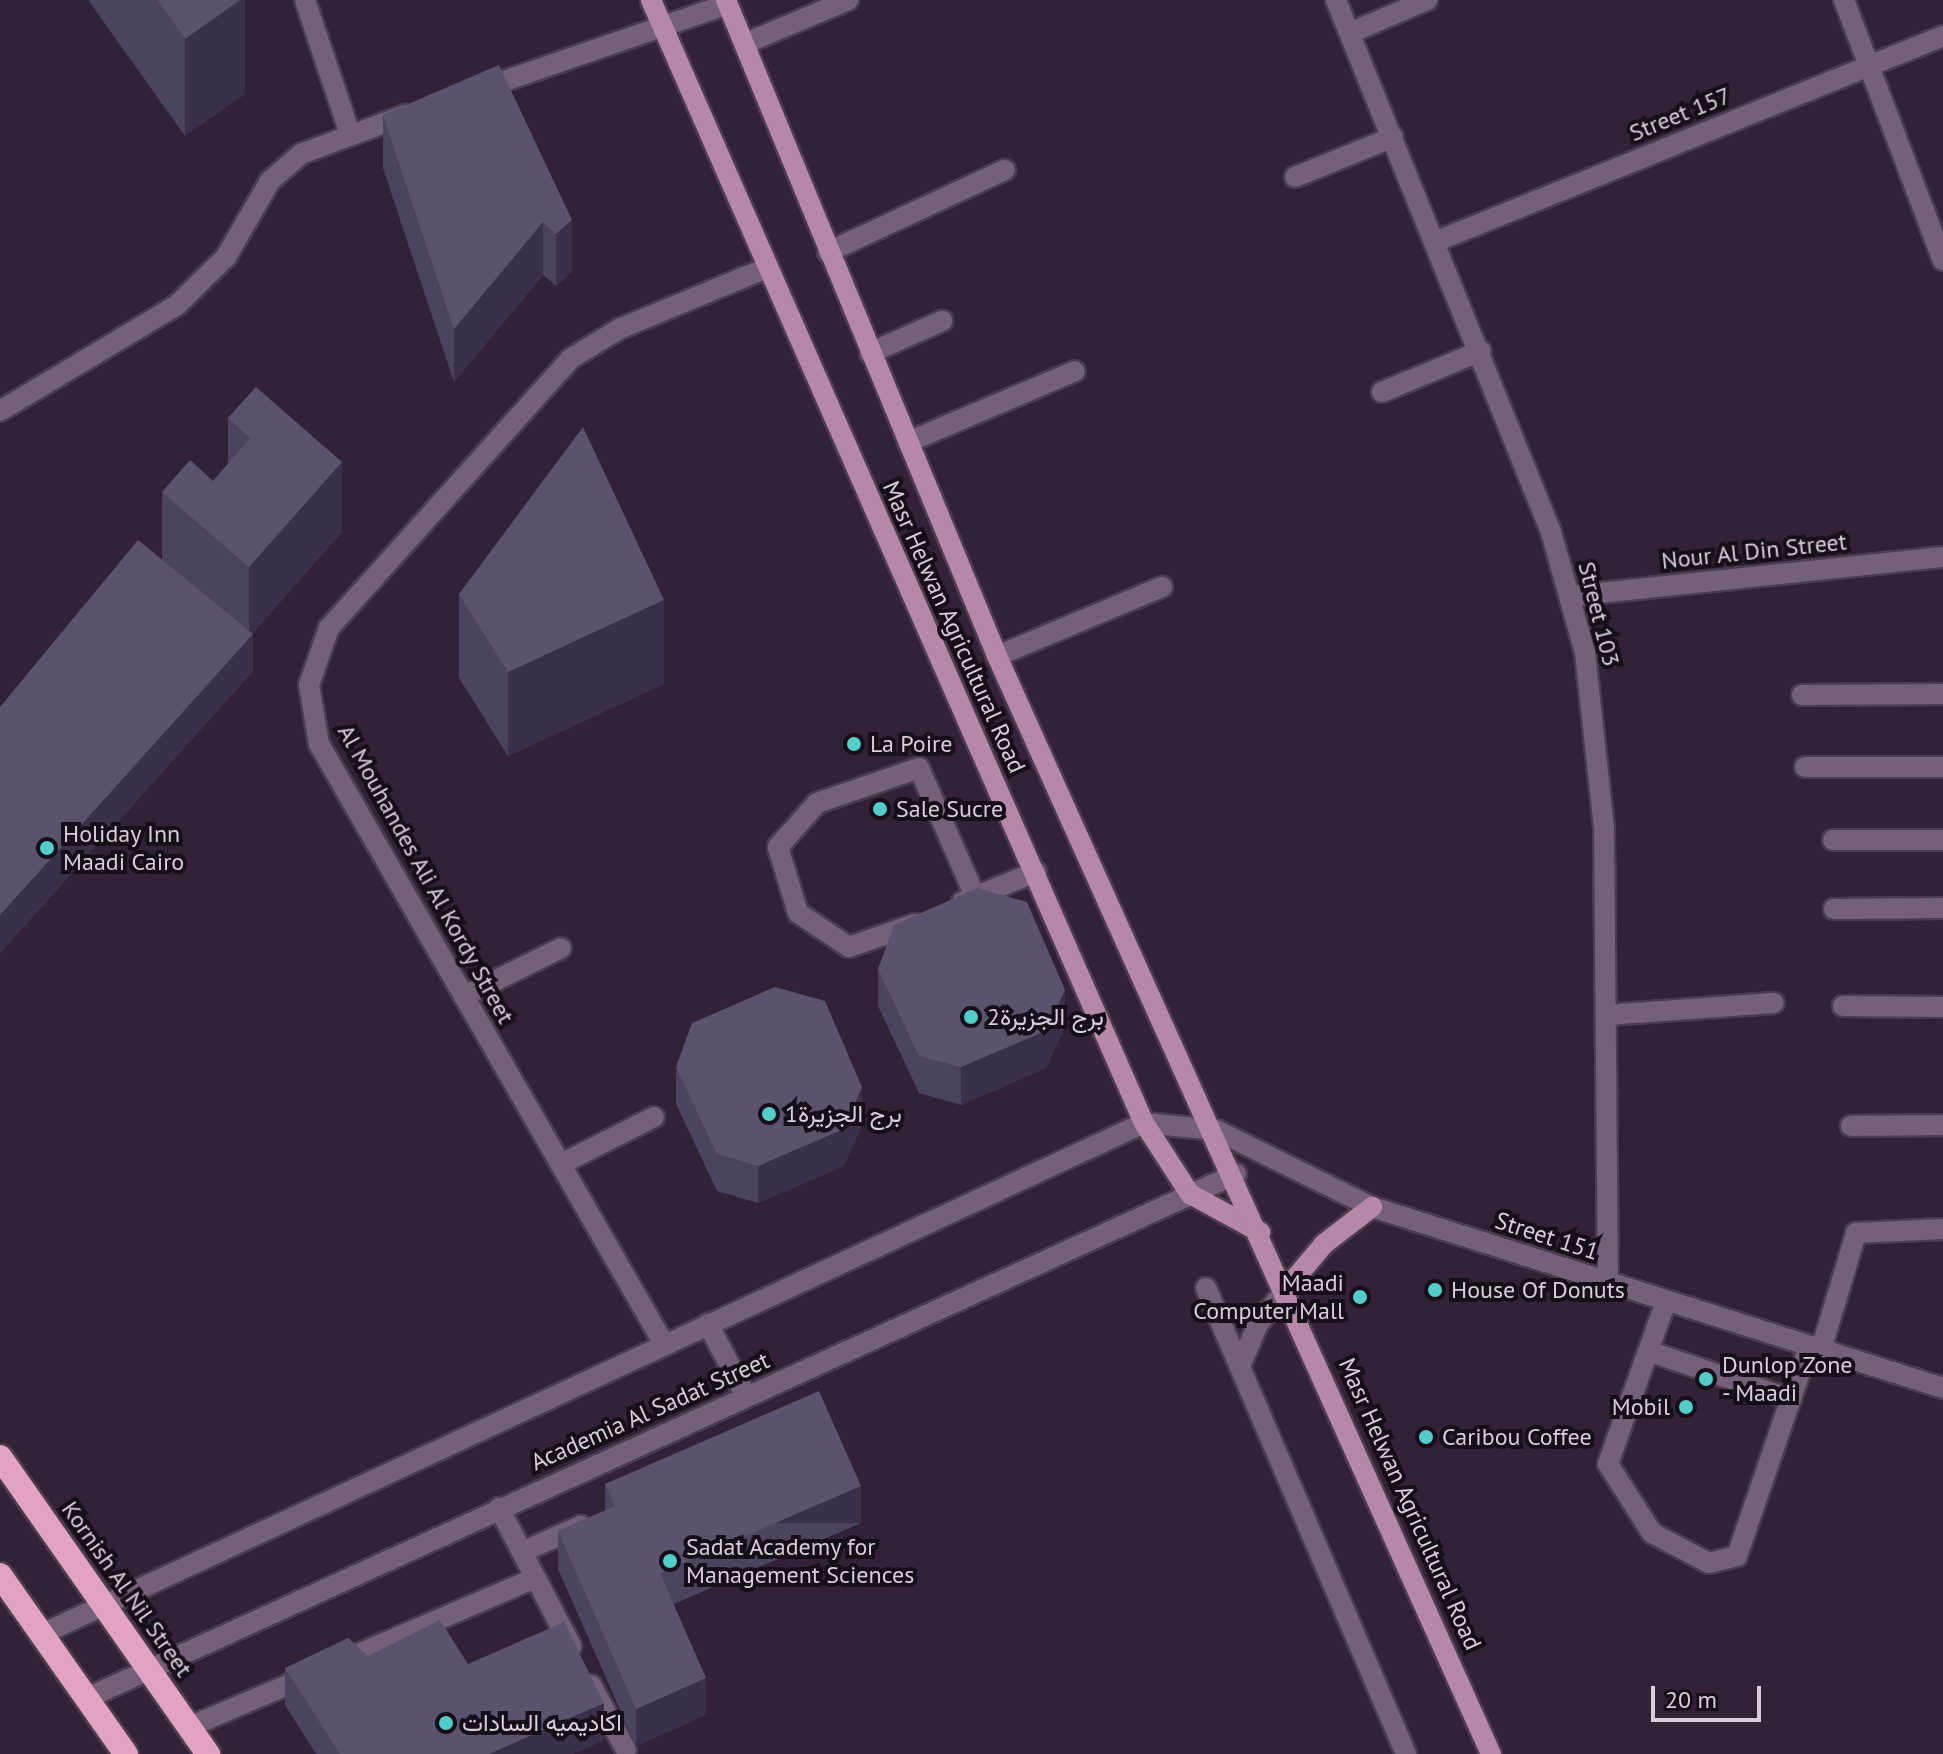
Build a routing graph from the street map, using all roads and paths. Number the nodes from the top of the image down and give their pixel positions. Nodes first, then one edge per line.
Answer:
1 (305, 0) edge
2 (651, 0) edge
3 (848, 0) edge
4 (1336, 0) edge
5 (1427, 0) edge
6 (1844, 0) edge
7 (727, 2) edge
8 (662, 26) junction
9 (1350, 33) junction
10 (1943, 36) edge
11 (744, 44) junction
12 (1871, 65) junction
13 (454, 98) edge
14 (424, 109) edge
15 (350, 134) junction
16 (1393, 137) junction
17 (1005, 170) dead end
18 (1295, 177) dead end
19 (1437, 241) junction
20 (828, 252) junction
21 (1943, 260) edge
22 (764, 269) junction
23 (942, 321) dead end
24 (1481, 351) junction
25 (870, 353) junction
26 (1075, 371) dead end
27 (1382, 392) dead end
28 (0, 411) edge
29 (908, 442) junction
30 (1943, 557) edge
31 (1162, 587) dead end
32 (1571, 596) junction
33 (997, 656) junction
34 (1943, 694) edge
35 (1802, 695) dead end
36 (1805, 767) dead end
37 (1943, 767) edge
38 (1833, 840) dead end
39 (1943, 840) edge
40 (1036, 872) junction
41 (975, 896) junction
42 (1943, 908) edge
43 (1834, 909) dead end
44 (561, 948) dead end
45 (464, 996) junction
46 (1774, 1003) dead end
47 (1843, 1006) dead end
48 (1943, 1007) edge
49 (1607, 1015) junction
50 (654, 1117) dead end
51 (1144, 1123) junction
52 (1943, 1125) edge
53 (1851, 1126) dead end
54 (1216, 1130) junction
55 (561, 1164) junction
56 (1236, 1174) junction
57 (1190, 1194) junction
58 (1372, 1207) junction
59 (1943, 1229) edge
60 (1260, 1232) junction
61 (1608, 1282) junction
62 (1206, 1288) dead end
63 (1286, 1289) junction
64 (1666, 1301) junction
65 (708, 1324) junction
66 (664, 1344) junction
67 (1815, 1348) junction
68 (1648, 1351) junction
69 (1240, 1366) junction
70 (1943, 1388) edge
71 (746, 1396) junction
72 (1791, 1399) junction
73 (0, 1457) edge
74 (499, 1508) junction
75 (607, 1514) edge
76 (522, 1552) junction
77 (0, 1575) edge
78 (535, 1578) junction
79 (102, 1603) junction
80 (42, 1634) junction
81 (147, 1667) junction
82 (87, 1698) junction
83 (189, 1727) junction
84 (626, 1750) dead end
85 (126, 1754) edge
86 (208, 1754) edge
87 (1406, 1754) edge
88 (1491, 1754) edge

1 - 15 street
2 - 8 main road, Masr Helwan Agricultural Road
3 - 11 street
4 - 9 street, Street 103
5 - 9 street
6 - 12 street
7 - 8 street
7 - 11 main road, Masr Helwan Agricultural Road
8 - 13 street
8 - 22 main road, Masr Helwan Agricultural Road
9 - 16 street, Street 103
10 - 12 street, Street 157
11 - 20 main road, Masr Helwan Agricultural Road
12 - 19 street, Street 157
12 - 21 street
14 - 15 street
15 - 28 street
16 - 18 street
16 - 19 street, Street 103
17 - 20 street
19 - 24 street, Street 103
20 - 25 main road, Masr Helwan Agricultural Road
22 - 40 main road, Masr Helwan Agricultural Road
22 - 45 street, Al Mouhandes Ali Al Kordy Street
23 - 25 street
24 - 27 street
24 - 32 street, Street 103
25 - 29 main road, Masr Helwan Agricultural Road
26 - 29 street
29 - 33 main road, Masr Helwan Agricultural Road
30 - 32 street, Nour Al Din Street
31 - 33 street
32 - 49 street, Street 103
33 - 54 main road, Masr Helwan Agricultural Road
34 - 35 street
36 - 37 street
38 - 39 street
40 - 41 street
40 - 51 main road, Masr Helwan Agricultural Road
41 - 41 street
42 - 43 street
44 - 45 street
45 - 55 street, Al Mouhandes Ali Al Kordy Street
46 - 49 street
47 - 48 street
49 - 61 street, Street 103
50 - 55 street
51 - 54 street, Street 151
51 - 57 main road, Masr Helwan Agricultural Road
51 - 65 street
52 - 53 street
54 - 56 main road, Masr Helwan Agricultural Road
54 - 58 street, Street 151
55 - 66 street, Al Mouhandes Ali Al Kordy Street
56 - 57 street, Academia Al Sadat Street
56 - 60 main road, Masr Helwan Agricultural Road
57 - 60 main road, Masr Helwan Agricultural Road
57 - 71 street, Academia Al Sadat Street
58 - 61 street, Street 151
58 - 63 main road
59 - 67 street
60 - 63 main road, Masr Helwan Agricultural Road
61 - 64 street, Street 151
62 - 69 street
63 - 69 street
63 - 88 main road, Masr Helwan Agricultural Road
64 - 67 street, Street 151
64 - 68 street
65 - 66 street
65 - 71 street
66 - 79 street
67 - 70 street, Street 151
67 - 72 street
68 - 72 street
68 - 72 street
69 - 87 street
71 - 74 street, Academia Al Sadat Street
73 - 79 highway, Kornish Al Nil Street
74 - 76 street
74 - 81 street, Academia Al Sadat Street
75 - 76 street
76 - 78 street
77 - 80 highway
78 - 83 street
78 - 84 street
79 - 80 street
79 - 81 highway, Kornish Al Nil Street
80 - 82 highway
81 - 82 street, Academia Al Sadat Street
81 - 83 highway, Kornish Al Nil Street
82 - 85 highway
83 - 86 highway, Kornish Al Nil Street

